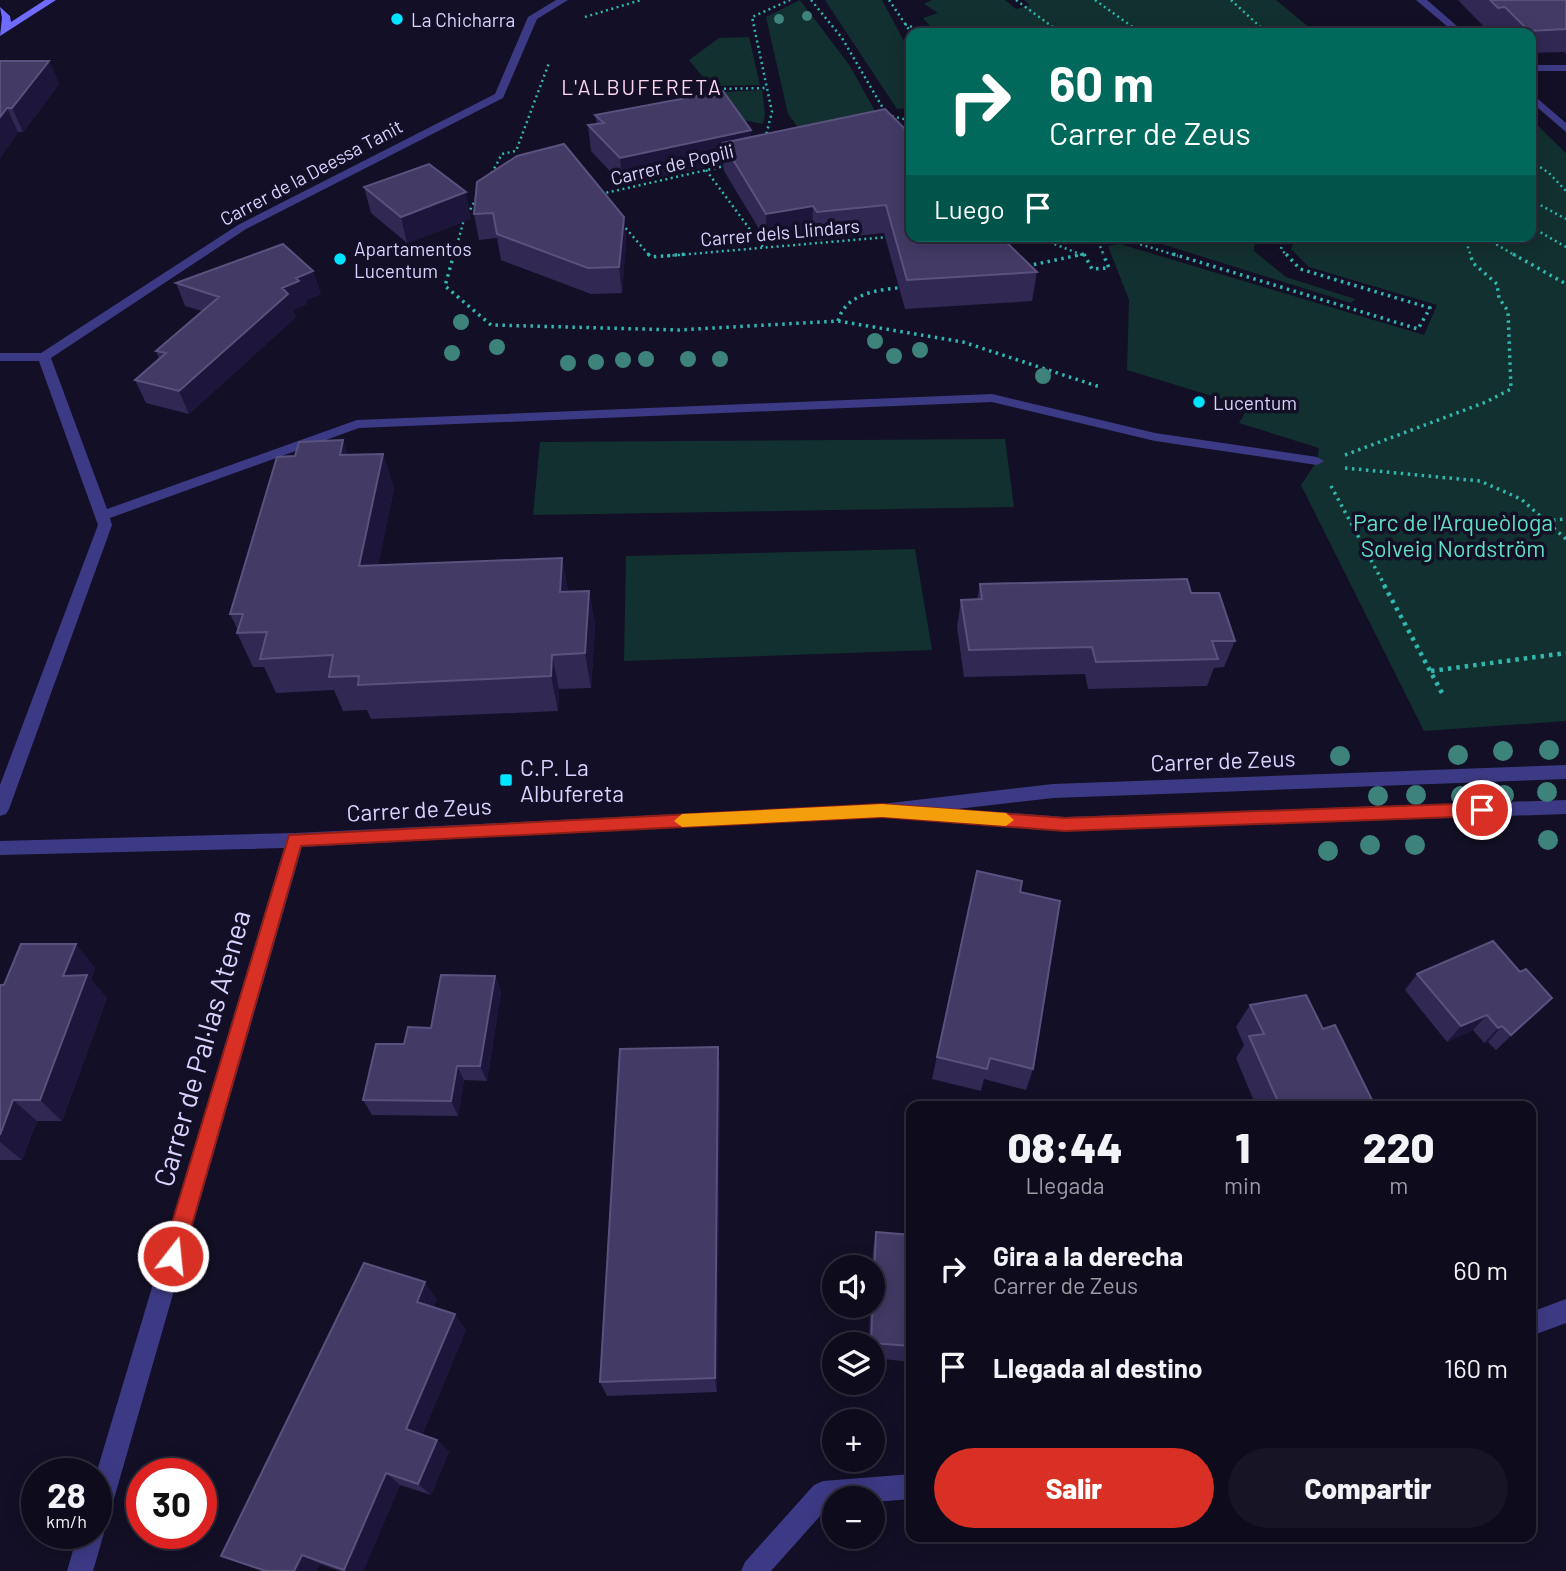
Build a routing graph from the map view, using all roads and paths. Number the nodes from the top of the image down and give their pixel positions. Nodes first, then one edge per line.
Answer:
1 (51, 0) edge
2 (564, 0) edge
3 (641, 0) edge
4 (790, 0) edge
5 (811, 0) edge
6 (889, 0) edge
7 (1016, 0) edge
8 (1095, 0) edge
9 (1231, 0) edge
10 (1421, 0) edge
11 (0, 10) edge
12 (577, 19) dead end
13 (905, 24) junction
14 (908, 28) edge
15 (914, 28) edge
16 (1054, 28) edge
17 (1134, 28) edge
18 (1262, 28) edge
19 (1454, 28) edge
20 (3, 30) edge
21 (550, 61) dead end
22 (1536, 68) edge
23 (1566, 68) edge
24 (767, 88) junction
25 (713, 89) dead end
26 (1536, 101) edge
27 (906, 120) edge
28 (1566, 130) edge
29 (763, 147) edge
30 (733, 164) edge
31 (1536, 164) edge
32 (706, 170) junction
33 (1566, 191) edge
34 (1536, 203) edge
35 (605, 205) edge
36 (614, 216) edge
37 (1566, 219) edge
38 (476, 220) edge
39 (463, 223) junction
40 (1536, 230) edge
41 (898, 236) edge
42 (1051, 242) edge
43 (1098, 242) edge
44 (1134, 242) edge
45 (1282, 242) edge
46 (1466, 242) edge
47 (1492, 242) edge
48 (763, 247) junction
49 (1566, 247) edge
50 (1084, 254) junction
51 (1021, 268) edge
52 (1566, 284) edge
53 (917, 287) edge
54 (838, 321) junction
55 (0, 357) edge
56 (44, 358) junction
57 (1100, 387) dead end
58 (1317, 461) junction
59 (102, 516) junction
60 (1566, 519) edge
61 (1546, 521) junction
62 (1566, 540) edge
63 (1566, 653) edge
64 (1431, 671) junction
65 (1442, 693) dead end
66 (1566, 772) edge
67 (1566, 807) edge
68 (0, 809) edge
69 (882, 811) junction
70 (295, 840) junction
71 (0, 848) edge
72 (1566, 1311) edge
73 (1536, 1322) edge
74 (112, 1462) edge
75 (906, 1487) edge
76 (86, 1549) edge
77 (80, 1571) edge
78 (754, 1571) edge

1 - 20 main road
2 - 56 street, Carrer de la Deessa Tanit
3 - 12 path
4 - 24 path
5 - 27 path
6 - 13 path
7 - 16 path
8 - 17 path
9 - 18 path
10 - 19 street
11 - 20 main road
13 - 14 path
13 - 15 path
21 - 39 path
22 - 23 street
24 - 25 path
24 - 29 path
26 - 28 street
30 - 32 path, Carrer de Popili
31 - 33 path
32 - 35 path, Carrer de Popili
32 - 48 path
34 - 37 path
36 - 48 path, Carrer dels Llindars
38 - 39 path
39 - 54 path
40 - 49 path
41 - 48 path, Carrer dels Llindars
42 - 50 path
43 - 50 path
44 - 45 path
46 - 58 path
47 - 52 path
50 - 51 path
53 - 54 path
54 - 57 path
55 - 56 street
56 - 59 street
58 - 59 street
58 - 61 path
58 - 64 path
59 - 68 street
60 - 61 path
61 - 62 path
63 - 64 path
64 - 65 path
66 - 69 street, Carrer de Zeus
67 - 69 street, Carrer de Zeus
69 - 70 street, Carrer de Zeus
70 - 71 street, Carrer de Zeus
70 - 74 street, Carrer de Pal·las Atenea
72 - 73 street
75 - 78 street
76 - 77 street

